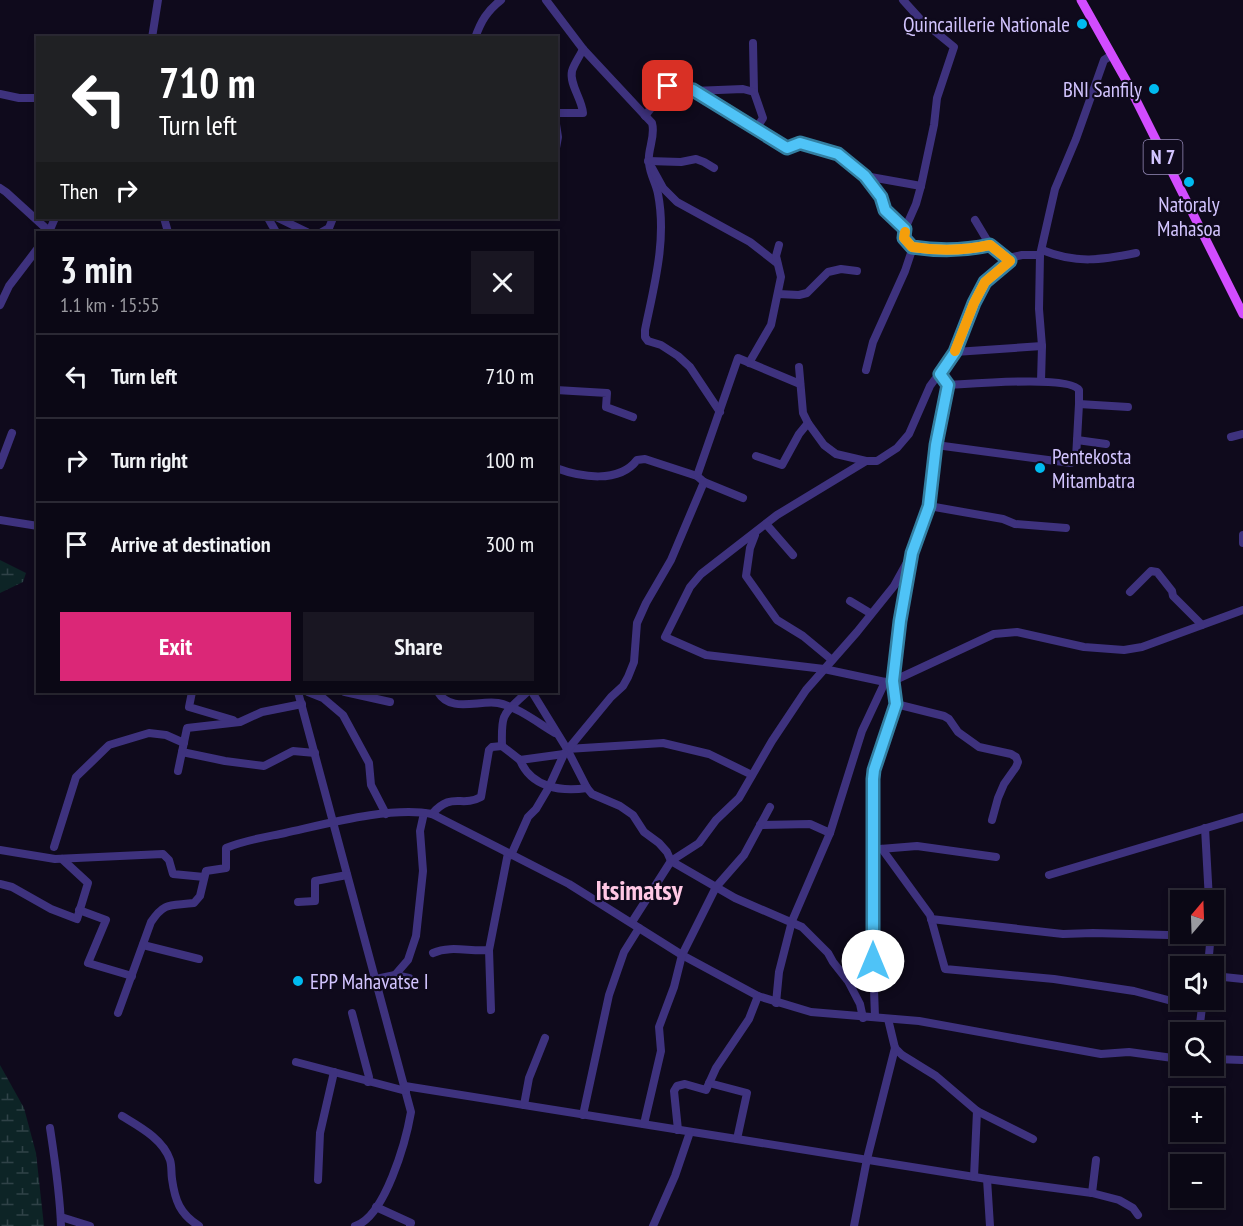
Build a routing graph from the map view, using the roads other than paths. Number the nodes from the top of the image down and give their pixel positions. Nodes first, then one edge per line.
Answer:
1 (158, 0) edge
2 (501, 0) edge
3 (546, 0) edge
4 (903, 0) edge
5 (1081, 0) edge
6 (152, 36) edge
7 (476, 36) edge
8 (753, 43) dead end
9 (583, 49) junction
10 (1112, 55) junction
11 (693, 90) junction
12 (754, 92) junction
13 (0, 94) edge
14 (36, 98) edge
15 (558, 113) edge
16 (645, 116) junction
17 (756, 129) junction
18 (648, 161) junction
19 (714, 168) dead end
20 (865, 176) junction
21 (921, 186) junction
22 (0, 188) edge
23 (276, 219) edge
24 (333, 219) edge
25 (975, 220) dead end
26 (905, 229) junction
27 (48, 231) edge
28 (305, 231) edge
29 (324, 231) edge
30 (778, 245) dead end
31 (990, 245) junction
32 (912, 247) junction
33 (36, 251) edge
34 (1041, 253) junction
35 (1136, 253) dead end
36 (1010, 261) junction
37 (777, 263) junction
38 (857, 272) dead end
39 (778, 294) junction
40 (0, 306) edge
41 (1243, 314) edge
42 (1042, 346) junction
43 (955, 352) junction
44 (749, 363) junction
45 (799, 367) dead end
46 (866, 370) dead end
47 (940, 374) junction
48 (1041, 381) junction
49 (800, 384) junction
50 (948, 385) junction
51 (558, 390) edge
52 (1079, 404) junction
53 (1128, 407) dead end
54 (720, 412) junction
55 (633, 417) dead end
56 (808, 423) junction
57 (12, 434) dead end
58 (1243, 434) edge
59 (1231, 436) dead end
60 (1077, 440) junction
61 (1106, 444) dead end
62 (936, 445) junction
63 (756, 456) dead end
64 (866, 461) junction
65 (0, 465) edge
66 (558, 469) edge
67 (700, 479) junction
68 (743, 498) dead end
69 (929, 506) junction
70 (0, 520) edge
71 (766, 524) junction
72 (36, 526) edge
73 (1066, 528) dead end
74 (755, 533) junction
75 (1243, 535) edge
76 (1243, 543) edge
77 (912, 553) junction
78 (793, 555) dead end
79 (1130, 592) dead end
80 (850, 601) dead end
81 (1243, 610) edge
82 (870, 613) junction
83 (1202, 625) junction
84 (832, 660) junction
85 (824, 669) junction
86 (889, 682) junction
87 (192, 693) edge
88 (300, 693) edge
89 (310, 693) edge
90 (350, 693) edge
91 (439, 693) edge
92 (526, 693) edge
93 (533, 693) edge
94 (390, 702) dead end
95 (302, 704) junction
96 (896, 704) junction
97 (511, 707) junction
98 (240, 722) junction
99 (558, 735) junction
100 (184, 743) junction
101 (502, 746) junction
102 (565, 751) junction
103 (182, 752) junction
104 (315, 753) junction
105 (520, 760) junction
106 (178, 771) dead end
107 (752, 775) junction
108 (549, 787) junction
109 (587, 788) junction
110 (770, 807) dead end
111 (428, 813) junction
112 (386, 814) junction
113 (1243, 817) edge
114 (992, 820) dead end
115 (333, 822) junction
116 (760, 825) junction
117 (1205, 828) junction
118 (830, 833) junction
119 (54, 847) dead end
120 (872, 848) junction
121 (882, 849) junction
122 (0, 850) edge
123 (510, 854) junction
124 (996, 856) dead end
125 (62, 859) junction
126 (671, 861) junction
127 (347, 874) junction
128 (1050, 875) dead end
129 (204, 877) junction
130 (0, 884) edge
131 (716, 887) junction
132 (1208, 890) edge
133 (298, 902) dead end
134 (79, 910) junction
135 (931, 919) junction
136 (792, 921) junction
137 (636, 925) junction
138 (1170, 935) edge
139 (143, 945) junction
140 (489, 950) junction
141 (433, 953) dead end
142 (682, 955) junction
143 (199, 960) dead end
144 (395, 975) junction
145 (132, 976) junction
146 (1224, 977) edge
147 (409, 978) dead end
148 (376, 979) junction
149 (1243, 979) edge
150 (758, 996) junction
151 (1170, 1001) edge
152 (776, 1003) junction
153 (491, 1010) dead end
154 (118, 1013) dead end
155 (352, 1013) dead end
156 (874, 1017) junction
157 (863, 1018) junction
158 (888, 1019) junction
159 (545, 1038) dead end
160 (895, 1048) junction
161 (1170, 1058) edge
162 (1224, 1059) edge
163 (1243, 1060) edge
164 (296, 1062) dead end
165 (334, 1072) junction
166 (368, 1082) junction
167 (709, 1083) junction
168 (406, 1089) junction
169 (524, 1105) junction
170 (977, 1111) junction
171 (583, 1115) junction
172 (122, 1116) dead end
173 (644, 1125) junction
174 (50, 1128) dead end
175 (678, 1130) junction
176 (690, 1132) junction
177 (737, 1139) junction
178 (1033, 1139) dead end
179 (867, 1159) junction
180 (1096, 1160) dead end
181 (974, 1177) junction
182 (987, 1179) junction
183 (318, 1180) dead end
184 (1092, 1193) junction
185 (376, 1207) junction
186 (1138, 1215) dead end
187 (61, 1216) junction
188 (61, 1226) edge
189 (90, 1226) edge
190 (199, 1226) edge
191 (355, 1226) edge
192 (411, 1226) edge
193 (653, 1226) edge
194 (854, 1226) edge
195 (990, 1226) edge

1 - 6 street
2 - 7 street
3 - 9 street
4 - 21 street
5 - 10 main road, N 7
8 - 12 street
9 - 15 street
9 - 16 street
10 - 34 street
10 - 41 main road, N 7
11 - 12 street
11 - 16 street
11 - 17 street
12 - 17 street
13 - 14 street
16 - 18 street
17 - 20 street
18 - 19 street
18 - 37 street
18 - 54 street
20 - 21 street
20 - 26 street
21 - 26 street
22 - 27 street
23 - 28 street
24 - 29 street
25 - 31 street
26 - 32 street
30 - 37 street
31 - 32 street
31 - 36 street
32 - 46 street
33 - 40 street
34 - 35 street
34 - 36 street
34 - 42 street
36 - 43 street
37 - 39 street
38 - 39 street
39 - 44 street
42 - 43 street
42 - 48 street
43 - 47 street
44 - 49 street
44 - 54 street
45 - 49 street
47 - 50 street
47 - 64 street
48 - 50 street
48 - 52 street
49 - 56 street
50 - 62 street
51 - 55 street
52 - 53 street
52 - 60 street
54 - 67 street
56 - 63 street
56 - 64 street
57 - 65 street
58 - 59 street
60 - 61 street
60 - 62 street
62 - 69 street
64 - 71 street
66 - 67 street
67 - 68 street
67 - 102 street
69 - 73 street
69 - 77 street
70 - 72 street
71 - 74 street
71 - 78 street
74 - 84 street
74 - 85 street
75 - 76 street
77 - 82 street
77 - 86 street
79 - 83 street
80 - 82 street
81 - 83 street
82 - 84 street
83 - 86 street
84 - 85 street
85 - 86 street
85 - 107 street
86 - 96 street
86 - 118 street
87 - 98 street
88 - 95 street
89 - 112 street
90 - 94 street
91 - 97 street
92 - 97 street
93 - 99 street
95 - 98 street
95 - 104 street
96 - 114 street
96 - 120 street
97 - 99 street
97 - 101 street
98 - 100 street
99 - 102 street
100 - 103 street
100 - 119 street
101 - 105 street
101 - 111 street
102 - 105 street
102 - 107 street
102 - 108 street
102 - 109 street
103 - 104 street
103 - 106 street
104 - 115 street
105 - 108 street
107 - 126 street
108 - 109 street
108 - 123 street
109 - 126 street
110 - 116 street
111 - 112 street
111 - 123 street
111 - 144 street
112 - 115 street
113 - 117 street
115 - 127 street
115 - 129 street
116 - 118 street
116 - 131 street
117 - 128 street
117 - 132 street
118 - 136 street
120 - 121 street
120 - 156 street
121 - 124 street
121 - 135 street
122 - 125 street
123 - 137 street
123 - 140 street
125 - 129 street
125 - 134 street
126 - 131 street
126 - 137 street
127 - 133 street
127 - 148 street
129 - 139 street
130 - 134 street
131 - 136 street
131 - 142 street
134 - 145 street
135 - 138 street
135 - 151 street
136 - 152 street
136 - 157 street
137 - 142 street
137 - 171 street
139 - 143 street
139 - 145 street
140 - 141 street
140 - 153 street
142 - 150 street
142 - 173 street
144 - 147 street
144 - 148 street
145 - 154 street
146 - 149 street
148 - 168 street
150 - 152 street
150 - 167 street
152 - 157 street
155 - 166 street
156 - 157 street
156 - 158 street
158 - 160 street
158 - 161 street
159 - 169 street
160 - 170 street
160 - 179 street
162 - 163 street
164 - 165 street
165 - 166 street
165 - 183 street
166 - 168 street
167 - 175 street
167 - 177 street
168 - 169 street
168 - 185 street
169 - 171 street
170 - 178 street
170 - 181 street
171 - 173 street
172 - 190 street
173 - 175 street
174 - 187 street
175 - 176 street
176 - 177 street
176 - 193 street
177 - 179 street
179 - 181 street
179 - 194 street
180 - 184 street
181 - 182 street
182 - 184 street
182 - 195 street
184 - 186 street
185 - 191 street
185 - 192 street
187 - 188 street
187 - 189 street

